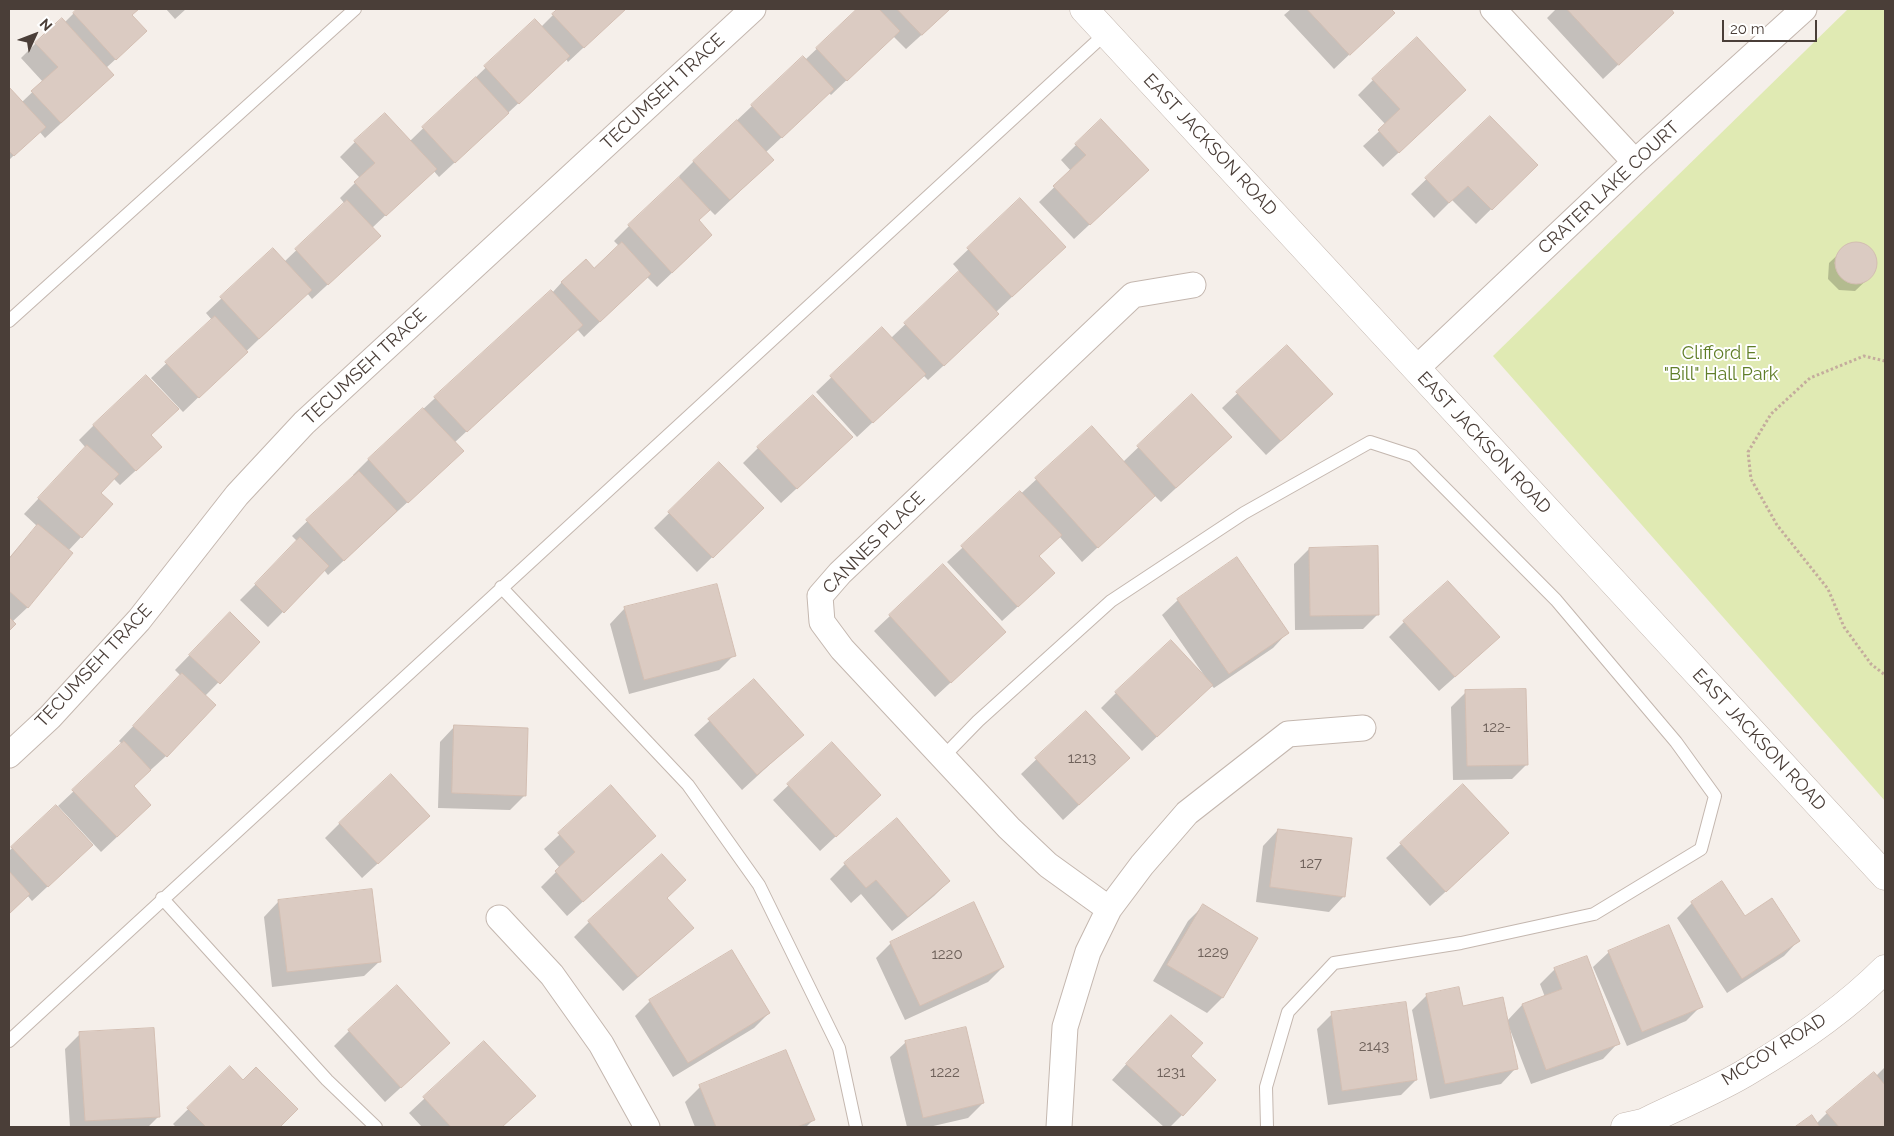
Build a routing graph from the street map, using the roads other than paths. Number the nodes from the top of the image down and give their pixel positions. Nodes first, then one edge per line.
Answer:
1 (355, 9) edge
2 (753, 9) edge
3 (1084, 9) edge
4 (1493, 9) edge
5 (1804, 9) edge
6 (1106, 33) junction
7 (1635, 162) junction
8 (1193, 285) dead end
9 (9, 321) edge
10 (1416, 369) junction
11 (501, 587) junction
12 (1363, 728) dead end
13 (9, 755) edge
14 (943, 757) junction
15 (1885, 876) edge
16 (162, 898) junction
17 (1109, 910) junction
18 (499, 918) dead end
19 (1885, 969) edge
20 (9, 1041) edge
21 (376, 1127) edge
22 (647, 1127) edge
23 (856, 1127) edge
24 (1059, 1127) edge
25 (1267, 1127) edge
26 (1625, 1127) edge

1 - 9 lane
2 - 13 street, TECUMSEH TRACE
3 - 6 street, EAST JACKSON ROAD
4 - 7 street
5 - 7 street, CRATER LAKE COURT
6 - 10 street, EAST JACKSON ROAD
6 - 11 lane
7 - 10 street, CRATER LAKE COURT
8 - 14 street, CANNES PLACE
10 - 15 street, EAST JACKSON ROAD
11 - 16 lane
11 - 23 lane
12 - 17 street
14 - 17 street, CANNES PLACE
14 - 25 lane
16 - 20 lane
16 - 21 lane
17 - 24 street
18 - 22 street
19 - 26 street, MCCOY ROAD

